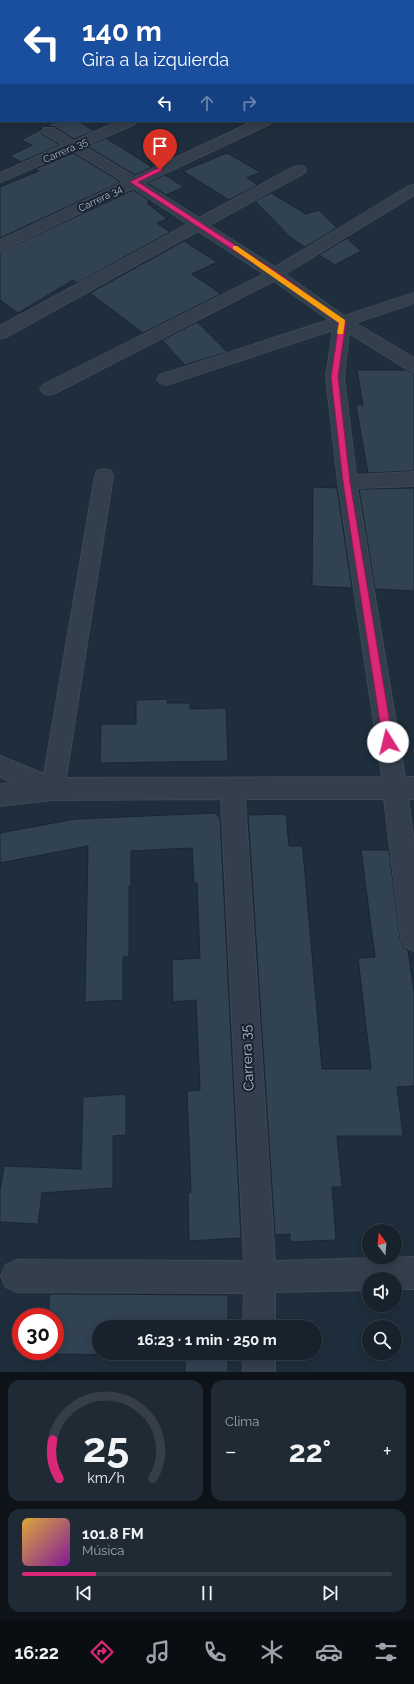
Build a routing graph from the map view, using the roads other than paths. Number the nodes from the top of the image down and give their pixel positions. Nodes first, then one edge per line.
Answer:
1 (128, 122) edge
2 (263, 122) edge
3 (49, 131) dead end
4 (72, 146) junction
5 (299, 170) dead end
6 (0, 178) edge
7 (133, 182) junction
8 (414, 189) edge
9 (200, 224) junction
10 (0, 246) edge
11 (275, 274) junction
12 (414, 298) edge
13 (342, 322) junction
14 (0, 333) edge
15 (414, 366) edge
16 (166, 379) dead end
17 (49, 389) dead end
18 (104, 476) dead end
19 (414, 479) edge
20 (347, 482) junction
21 (0, 766) edge
22 (53, 788) junction
23 (232, 788) junction
24 (405, 788) edge
25 (0, 794) edge
26 (414, 938) edge
27 (414, 1273) edge
28 (17, 1276) dead end
29 (260, 1277) junction
30 (259, 1320) edge
31 (259, 1360) edge
32 (259, 1372) edge

1 - 4 street, Carrera 35
2 - 7 street, Carrera 34
3 - 4 street
4 - 6 street, Carrera 35
4 - 7 street
5 - 9 street
7 - 9 street
7 - 10 street, Carrera 34
8 - 11 street
9 - 11 street
9 - 14 street
11 - 13 street
11 - 17 street
12 - 13 street
13 - 15 street
13 - 16 street
13 - 20 street
18 - 22 street
19 - 20 street
20 - 24 street
21 - 22 street
22 - 23 street
22 - 25 street
23 - 24 street
23 - 29 street, Carrera 35
24 - 26 street
27 - 29 street
28 - 29 street
29 - 30 street, Carrera 35
31 - 32 street

